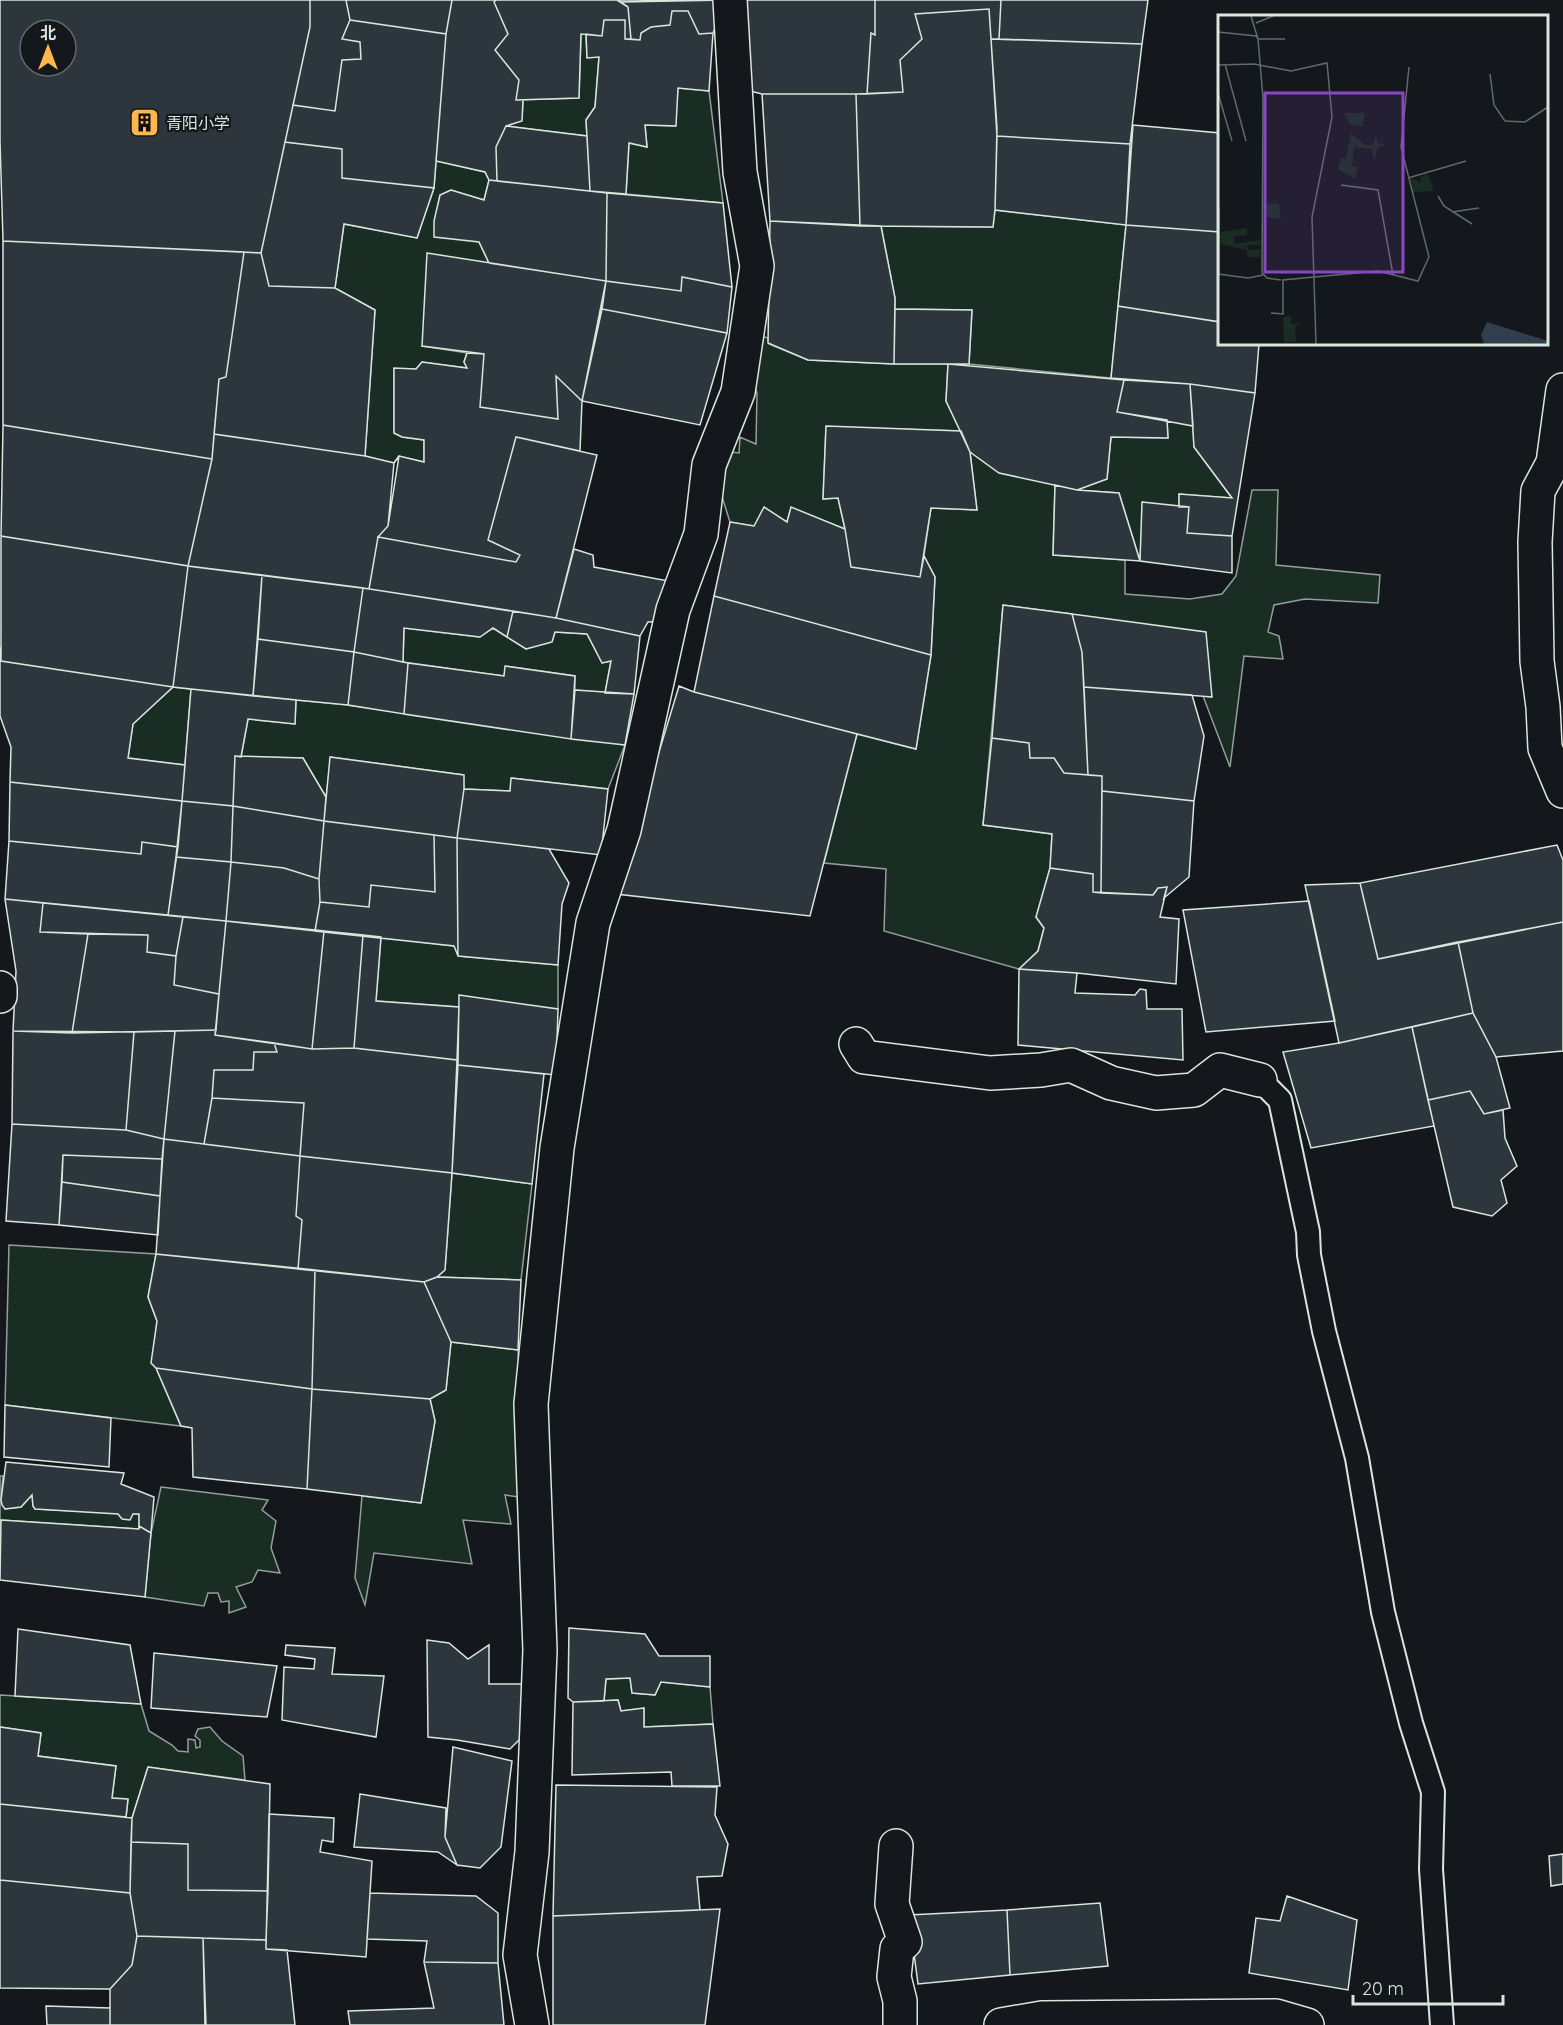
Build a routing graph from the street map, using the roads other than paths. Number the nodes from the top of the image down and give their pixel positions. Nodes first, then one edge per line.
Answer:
1 (730, 0) edge
2 (1563, 390) edge
3 (1563, 791) edge
4 (0, 988) edge
5 (0, 996) edge
6 (856, 1044) dead end
7 (1260, 1080) joint
8 (896, 1846) dead end
9 (532, 2025) edge
10 (900, 2025) edge
11 (1001, 2025) edge
12 (1308, 2025) edge
13 (1442, 2025) edge

1 - 9 street
2 - 3 street
4 - 5 street
6 - 7 street
7 - 13 lane
8 - 10 street
11 - 12 street

